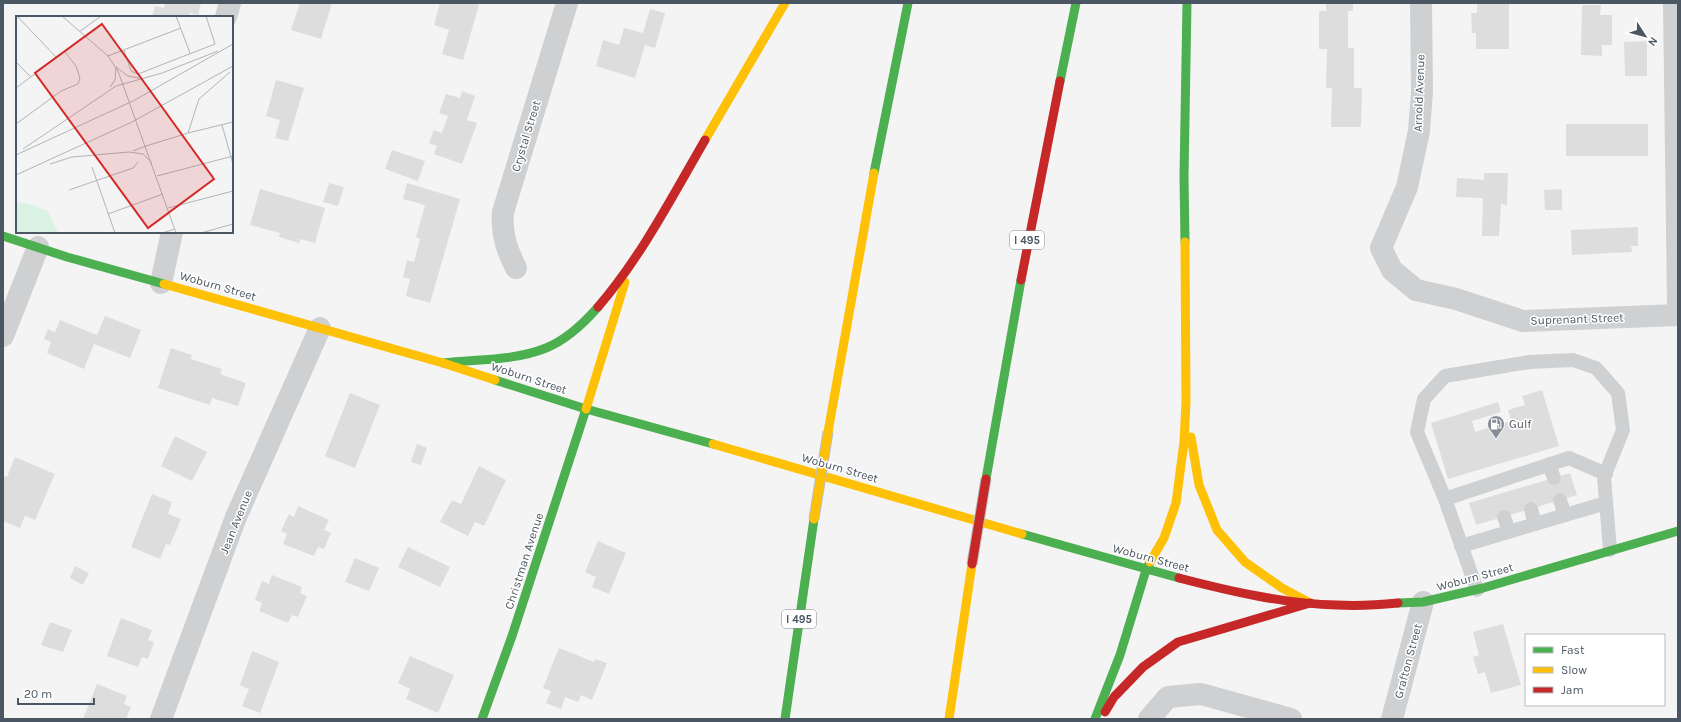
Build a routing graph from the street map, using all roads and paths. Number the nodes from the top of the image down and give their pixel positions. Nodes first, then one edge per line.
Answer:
1 (230, 3) edge
2 (566, 3) edge
3 (785, 3) edge
4 (908, 3) edge
5 (1076, 3) edge
6 (1187, 3) edge
7 (1421, 3) edge
8 (1674, 3) edge
9 (226, 16) edge
10 (1677, 230) edge
11 (172, 233) edge
12 (3, 236) edge
13 (38, 247) junction
14 (634, 261) junction
15 (516, 268) dead end
16 (1392, 270) joint
17 (161, 283) junction
18 (1678, 305) edge
19 (1678, 315) edge
20 (320, 328) junction
21 (3, 336) edge
22 (443, 363) junction
23 (1186, 402) junction
24 (586, 409) junction
25 (1549, 464) junction
26 (1606, 474) junction
27 (1554, 478) dead end
28 (1445, 499) junction
29 (1560, 500) dead end
30 (1606, 503) junction
31 (1531, 509) dead end
32 (1565, 515) junction
33 (1504, 517) dead end
34 (1536, 524) junction
35 (1509, 531) junction
36 (1678, 531) edge
37 (1461, 546) junction
38 (1610, 550) junction
39 (1146, 570) junction
40 (1477, 590) junction
41 (1423, 602) junction
42 (1310, 603) junction
43 (161, 719) edge
44 (482, 719) edge
45 (785, 719) edge
46 (949, 719) edge
47 (1095, 719) edge
48 (1101, 719) edge
49 (1149, 719) edge
50 (1291, 719) edge
51 (1392, 719) edge

1 - 9 street
2 - 15 street, Crystal Street
3 - 14 main road
4 - 45 main road, I 495, bridge
5 - 46 main road, I 495, bridge
6 - 23 main road
7 - 16 street, Arnold Avenue
8 - 10 street
10 - 18 street
11 - 17 street
12 - 13 main road, Woburn Street
13 - 17 main road, Woburn Street
13 - 21 street
14 - 22 main road
14 - 24 main road, Christman Avenue
16 - 19 street, Suprenant Street
17 - 20 main road, Woburn Street
20 - 22 main road, Woburn Street
20 - 43 street, Jean Avenue
22 - 24 main road, Woburn Street
23 - 39 main road
23 - 42 main road
24 - 39 main road, Woburn Street
24 - 44 main road, Christman Avenue
25 - 26 lane
25 - 27 lane
25 - 28 lane
26 - 28 lane
26 - 30 lane
28 - 37 lane
29 - 32 lane
30 - 32 lane
30 - 38 lane
31 - 34 lane
32 - 34 lane
33 - 35 lane
34 - 35 lane
35 - 37 lane
36 - 38 main road, Woburn Street
37 - 40 lane
38 - 40 main road, Woburn Street
39 - 42 main road, Woburn Street
39 - 47 main road
40 - 41 main road, Woburn Street
41 - 42 main road, Woburn Street
41 - 51 street, Grafton Street
42 - 48 main road
49 - 50 street

